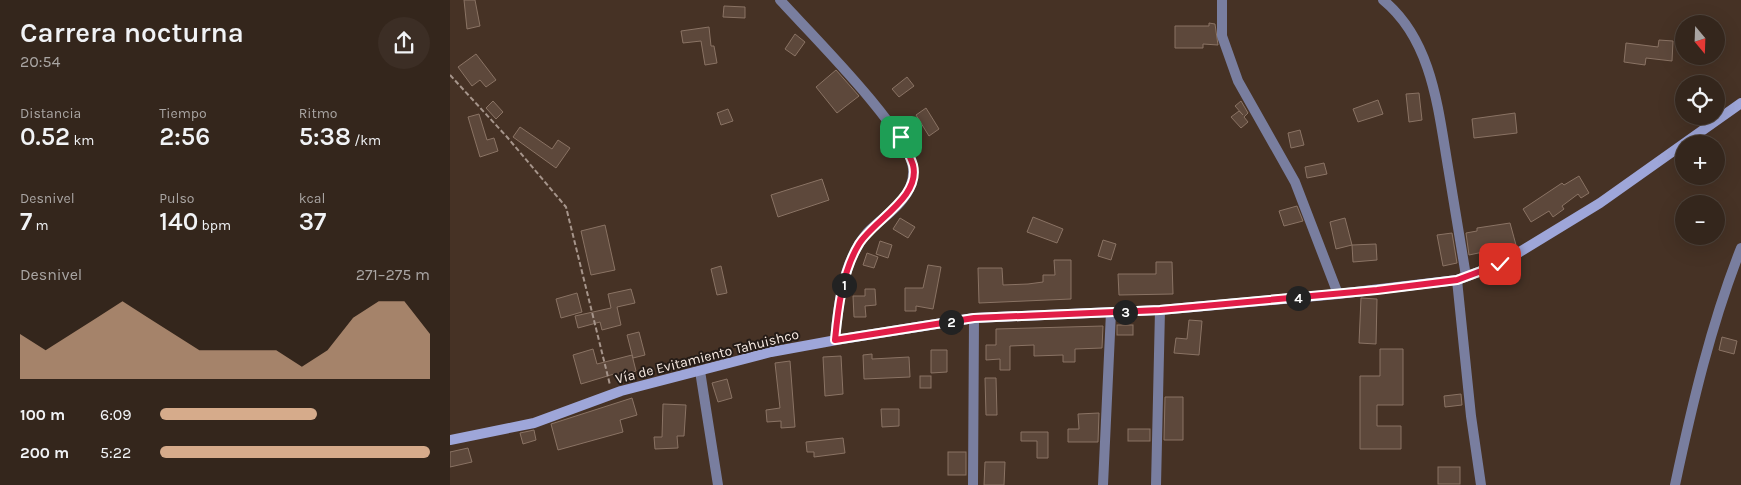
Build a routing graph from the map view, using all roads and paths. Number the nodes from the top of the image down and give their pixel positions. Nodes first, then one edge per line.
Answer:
1 (780, 0) edge
2 (1222, 0) edge
3 (1383, 0) edge
4 (450, 75) edge
5 (1741, 103) edge
6 (1741, 248) edge
7 (1461, 278) junction
8 (1338, 294) junction
9 (1160, 310) junction
10 (1112, 312) junction
11 (974, 318) junction
12 (835, 340) junction
13 (700, 370) junction
14 (612, 394) junction
15 (450, 440) edge
16 (718, 485) edge
17 (974, 485) edge
18 (1103, 485) edge
19 (1156, 485) edge
20 (1481, 485) edge
21 (1675, 485) edge

1 - 12 street
2 - 8 street
3 - 7 street
4 - 14 path
5 - 7 main road, Vía de Evitamiento Tahuishco
6 - 21 street
7 - 8 main road, Vía de Evitamiento Tahuishco
7 - 20 street
8 - 9 main road, Vía de Evitamiento Tahuishco
9 - 10 main road, Vía de Evitamiento Tahuishco
9 - 19 street
10 - 11 main road, Vía de Evitamiento Tahuishco
10 - 18 street
11 - 12 main road, Vía de Evitamiento Tahuishco
11 - 17 street
12 - 13 main road, Vía de Evitamiento Tahuishco
13 - 14 main road, Vía de Evitamiento Tahuishco
13 - 16 street
14 - 15 main road, Vía de Evitamiento Tahuishco

